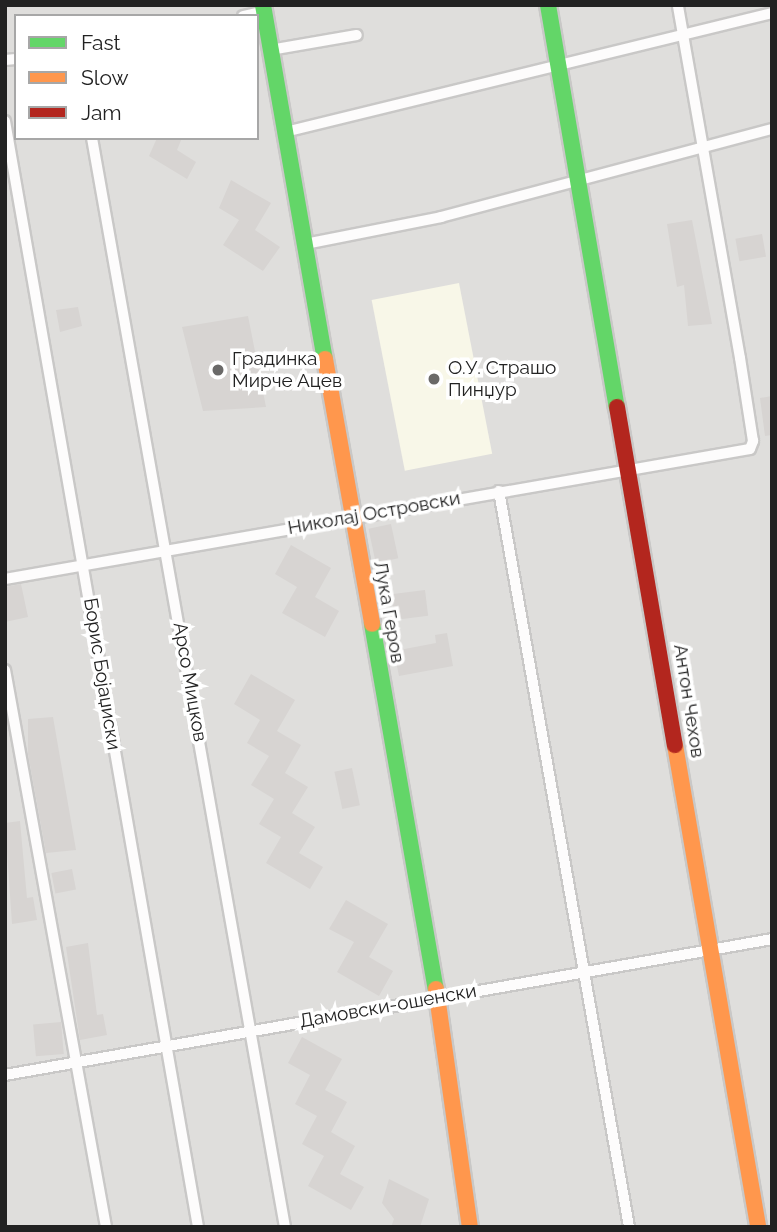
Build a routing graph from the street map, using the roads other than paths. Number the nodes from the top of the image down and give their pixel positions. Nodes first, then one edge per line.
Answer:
1 (548, 5) edge
2 (678, 5) edge
3 (264, 8) edge
4 (772, 13) edge
5 (684, 34) junction
6 (357, 35) dead end
7 (270, 50) junction
8 (558, 65) junction
9 (5, 121) edge
10 (772, 130) edge
11 (285, 132) junction
12 (92, 140) edge
13 (702, 149) junction
14 (579, 182) junction
15 (305, 244) junction
16 (628, 472) junction
17 (499, 491) junction
18 (352, 517) junction
19 (168, 549) junction
20 (84, 565) junction
21 (5, 579) edge
22 (5, 670) edge
23 (772, 939) edge
24 (709, 951) junction
25 (581, 973) junction
26 (436, 999) junction
27 (250, 1030) junction
28 (164, 1047) junction
29 (77, 1061) junction
30 (5, 1075) edge
31 (106, 1227) edge
32 (198, 1227) edge
33 (285, 1227) edge
34 (470, 1227) edge
35 (629, 1227) edge
36 (758, 1227) edge

1 - 8 street, Антон Чехов
2 - 5 street
3 - 7 street, Лука Геров
4 - 5 street
5 - 8 street
5 - 13 street
6 - 7 street
7 - 11 street, Лука Геров
8 - 11 street
8 - 14 street, Антон Чехов
9 - 20 street, Борис Бојаџиски
10 - 13 street
11 - 15 street, Лука Геров
12 - 19 street, Арсо Мицков
13 - 14 street
13 - 16 street, Николај Островски
14 - 15 street
14 - 16 street, Антон Чехов
15 - 18 street, Лука Геров
16 - 17 street, Николај Островски
16 - 24 street, Антон Чехов
17 - 18 street, Николај Островски
17 - 25 street
18 - 19 street, Николај Островски
18 - 26 street, Лука Геров
19 - 20 street, Николај Островски
19 - 27 street, Арсо Мицков
20 - 21 street, Николај Островски
20 - 28 street, Борис Бојаџиски
22 - 29 street
23 - 24 street, Дамовски-ошенски
24 - 25 street, Дамовски-ошенски
24 - 36 street, Антон Чехов
25 - 26 street, Дамовски-ошенски
25 - 35 street
26 - 27 street, Дамовски-ошенски
26 - 34 street, Лука Геров
27 - 28 street, Дамовски-ошенски
27 - 33 street, Арсо Мицков
28 - 29 street, Дамовски-ошенски
28 - 32 street, Борис Бојаџиски
29 - 30 street, Дамовски-ошенски
29 - 31 street

